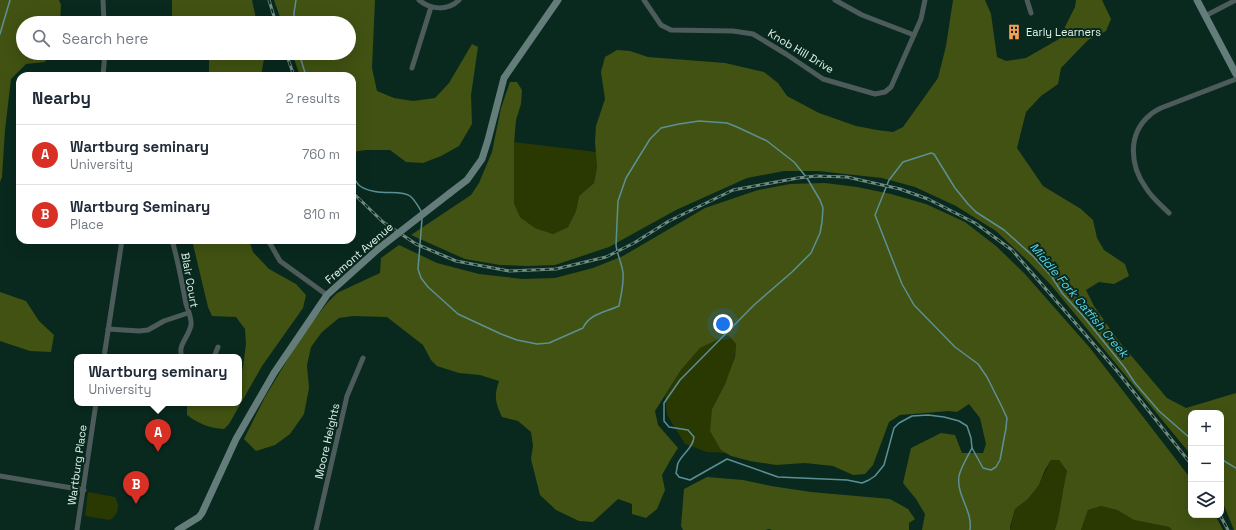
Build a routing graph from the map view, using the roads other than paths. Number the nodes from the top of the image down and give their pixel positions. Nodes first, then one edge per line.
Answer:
1 (103, 0) edge
2 (419, 0) edge
3 (459, 0) edge
4 (558, 0) edge
5 (644, 0) edge
6 (835, 0) edge
7 (925, 0) edge
8 (1027, 0) edge
9 (1197, 0) edge
10 (1236, 0) edge
11 (431, 7) junction
12 (1031, 13) dead end
13 (104, 16) edge
14 (1206, 16) junction
15 (914, 35) junction
16 (104, 60) edge
17 (412, 68) dead end
18 (103, 72) edge
19 (1236, 74) edge
20 (1236, 79) edge
21 (1170, 213) dead end
22 (121, 244) edge
23 (173, 244) edge
24 (270, 244) edge
25 (327, 295) junction
26 (188, 313) junction
27 (108, 329) junction
28 (218, 347) dead end
29 (104, 354) edge
30 (180, 354) edge
31 (215, 354) edge
32 (363, 358) dead end
33 (96, 406) edge
34 (0, 476) edge
35 (84, 490) junction
36 (77, 530) edge
37 (178, 530) edge
38 (316, 530) edge

1 - 13 street
2 - 11 street
3 - 11 street
4 - 25 main road, Fremont Avenue, bridge
5 - 15 street, Knob Hill Drive
6 - 15 street
7 - 15 street, Knob Hill Drive
8 - 12 street
9 - 14 main road
10 - 14 street
11 - 17 street
14 - 19 main road
16 - 18 street
20 - 21 street
22 - 27 street
23 - 26 street, Blair Court
24 - 25 street
25 - 37 main road, Fremont Avenue
26 - 27 street, Blair Court
26 - 30 street
27 - 29 street
28 - 31 street
32 - 38 street, Moore Heights
33 - 35 street, Wartburg Place
34 - 35 street
35 - 36 street, Wartburg Place

